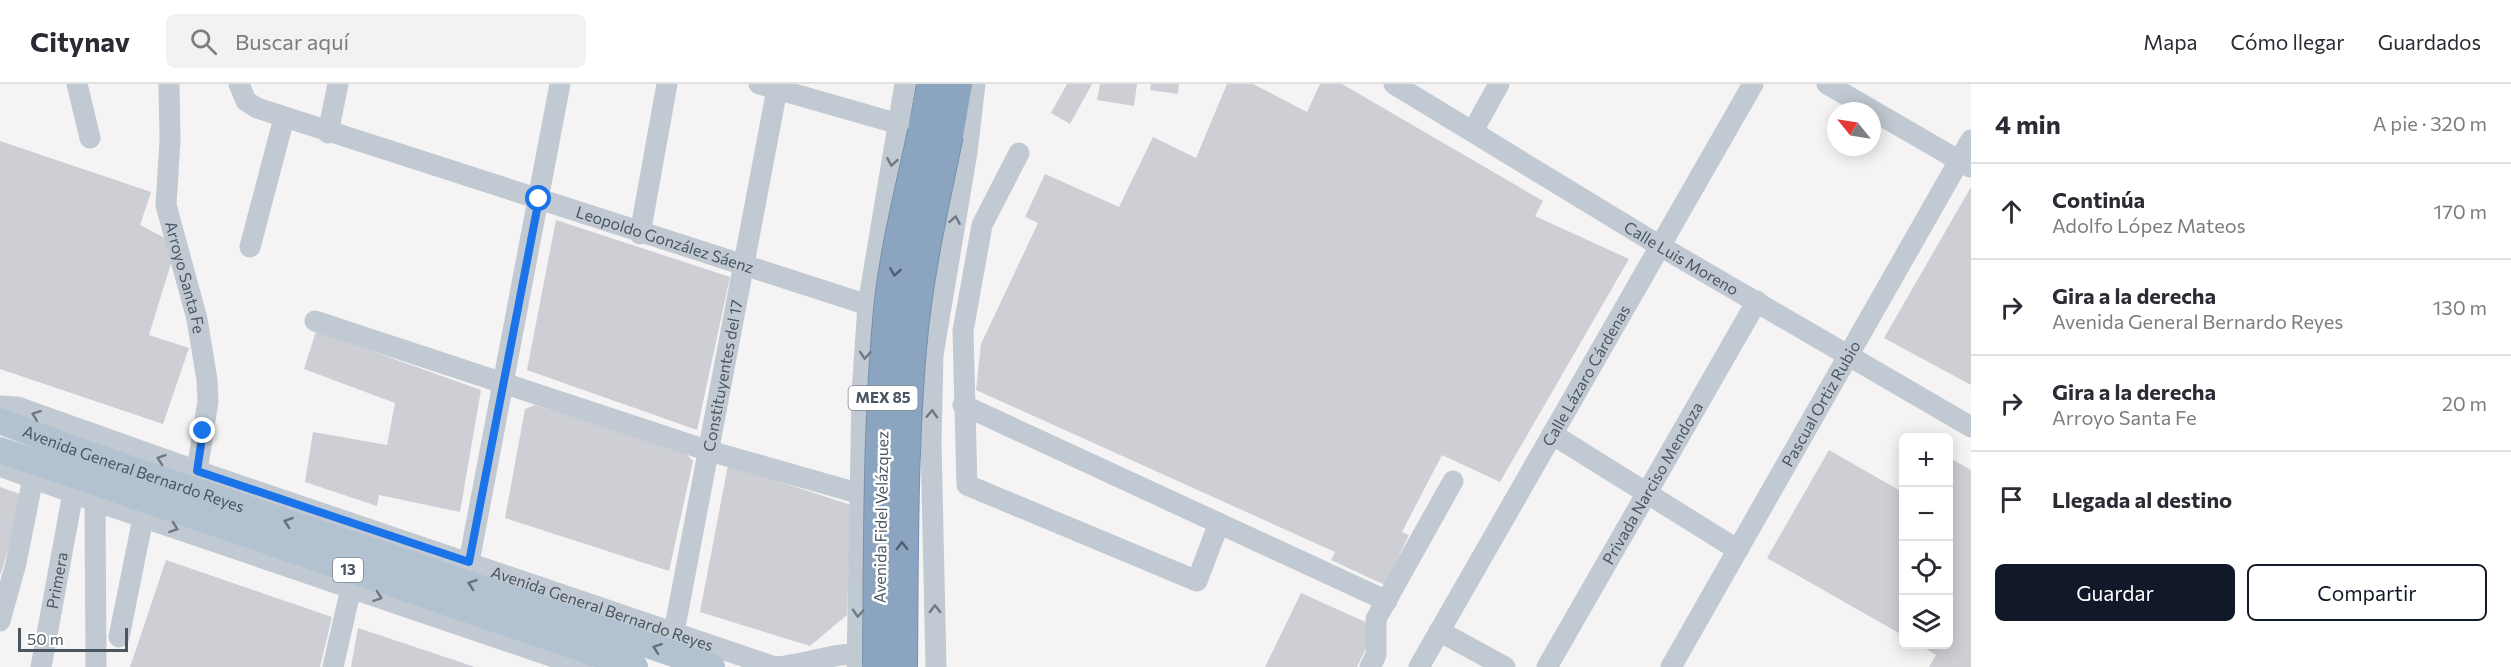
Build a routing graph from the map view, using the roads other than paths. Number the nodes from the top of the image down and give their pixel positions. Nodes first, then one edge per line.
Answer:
1 (77, 84) edge
2 (169, 84) edge
3 (239, 84) edge
4 (338, 84) edge
5 (560, 84) edge
6 (667, 84) edge
7 (905, 84) edge
8 (932, 84) edge
9 (957, 84) edge
10 (975, 84) edge
11 (1394, 84) edge
12 (1499, 84) edge
13 (1753, 84) edge
14 (1827, 84) edge
15 (771, 86) edge
16 (284, 118) junction
17 (923, 131) junction
18 (1473, 131) junction
19 (328, 133) junction
20 (90, 138) dead end
21 (1971, 140) edge
22 (1019, 153) dead end
23 (1965, 164) edge
24 (539, 199) junction
25 (640, 234) junction
26 (1660, 246) junction
27 (250, 248) dead end
28 (743, 266) junction
29 (1757, 301) junction
30 (868, 305) junction
31 (315, 321) dead end
32 (1849, 355) junction
33 (505, 383) junction
34 (963, 405) junction
35 (0, 406) edge
36 (0, 421) edge
37 (1971, 427) edge
38 (1552, 434) junction
39 (0, 450) edge
40 (706, 450) junction
41 (0, 466) edge
42 (197, 471) junction
43 (33, 478) junction
44 (1453, 481) dead end
45 (67, 483) junction
46 (861, 494) junction
47 (1647, 494) junction
48 (95, 501) junction
49 (143, 518) junction
50 (1220, 523) junction
51 (1737, 550) junction
52 (861, 558) junction
53 (469, 562) junction
54 (934, 564) junction
55 (351, 588) junction
56 (1387, 601) junction
57 (0, 621) edge
58 (1439, 631) junction
59 (674, 632) junction
60 (119, 637) dead end
61 (863, 662) edge
62 (41, 667) edge
63 (96, 667) edge
64 (333, 667) edge
65 (583, 667) edge
66 (635, 667) edge
67 (712, 667) edge
68 (901, 667) edge
69 (936, 667) edge
70 (1370, 667) edge
71 (1419, 667) edge
72 (1505, 667) edge
73 (1547, 667) edge
74 (1671, 667) edge

1 - 20 street
2 - 42 street, Arroyo Santa Fe
3 - 16 street, Leopoldo González Sáenz
4 - 19 street
5 - 24 street
6 - 25 street
7 - 17 street
8 - 17 highway, Avenida Fidel Velázquez
9 - 17 highway, Avenida Fidel Velázquez
54 -> 10 street
11 - 18 street, Calle Luis Moreno
12 - 18 street
13 - 26 street, Calle Lázaro Cárdenas
14 - 23 street
15 - 17 street
15 - 28 street, Constituyentes del 17
16 - 19 street, Leopoldo González Sáenz
16 - 27 street
17 -> 30 street
17 -> 61 highway, Avenida Fidel Velázquez / MEX 85, bridge
68 -> 17 highway, Avenida Fidel Velázquez / MEX 85, bridge
18 - 26 street, Calle Luis Moreno
19 - 24 street, Leopoldo González Sáenz
21 - 23 street, Pascual Ortiz Rubio
22 - 34 street
23 - 32 street, Pascual Ortiz Rubio
24 - 25 street, Leopoldo González Sáenz
24 - 33 street
25 - 28 street, Leopoldo González Sáenz
26 - 29 street, Calle Luis Moreno
26 - 38 street, Calle Lázaro Cárdenas
28 - 30 street, Leopoldo González Sáenz
28 - 40 street, Constituyentes del 17
29 - 32 street, Calle Luis Moreno
29 - 47 street, Privada Narciso Mendoza
30 -> 46 street
31 - 33 street
32 - 37 street, Calle Luis Moreno
32 - 51 street, Pascual Ortiz Rubio
33 - 40 street
33 - 53 street
34 - 50 street
34 - 50 street
42 -> 35 street, Avenida General Bernardo Reyes
67 -> 36 main road, Avenida General Bernardo Reyes / 13
38 - 47 street
38 - 58 street, Calle Lázaro Cárdenas
39 - 45 main road, Avenida General Bernardo Reyes / 13
40 - 46 street
40 - 59 street, Constituyentes del 17
41 - 43 street, Avenida General Bernardo Reyes
42 - 53 street, Avenida General Bernardo Reyes
43 - 45 street, Avenida General Bernardo Reyes
43 - 57 street
44 - 56 street
45 - 48 street, Avenida General Bernardo Reyes
45 - 62 street, Primera
45 - 66 main road, Avenida General Bernardo Reyes / 13
46 - 52 street
47 - 51 street
47 - 73 street, Privada Narciso Mendoza
48 - 49 street, Avenida General Bernardo Reyes
48 - 63 street
49 -> 55 street, Avenida General Bernardo Reyes
49 - 60 street
50 - 56 street
51 - 74 street, Pascual Ortiz Rubio
52 - 54 street
52 -> 61 street
53 - 59 street, Avenida General Bernardo Reyes
69 -> 54 street
55 - 64 street
55 -> 65 street, Avenida General Bernardo Reyes
56 - 70 street
58 - 71 street, Calle Lázaro Cárdenas
58 - 72 street
59 - 61 street, Avenida General Bernardo Reyes
61 - 68 street, Avenida General Bernardo Reyes

